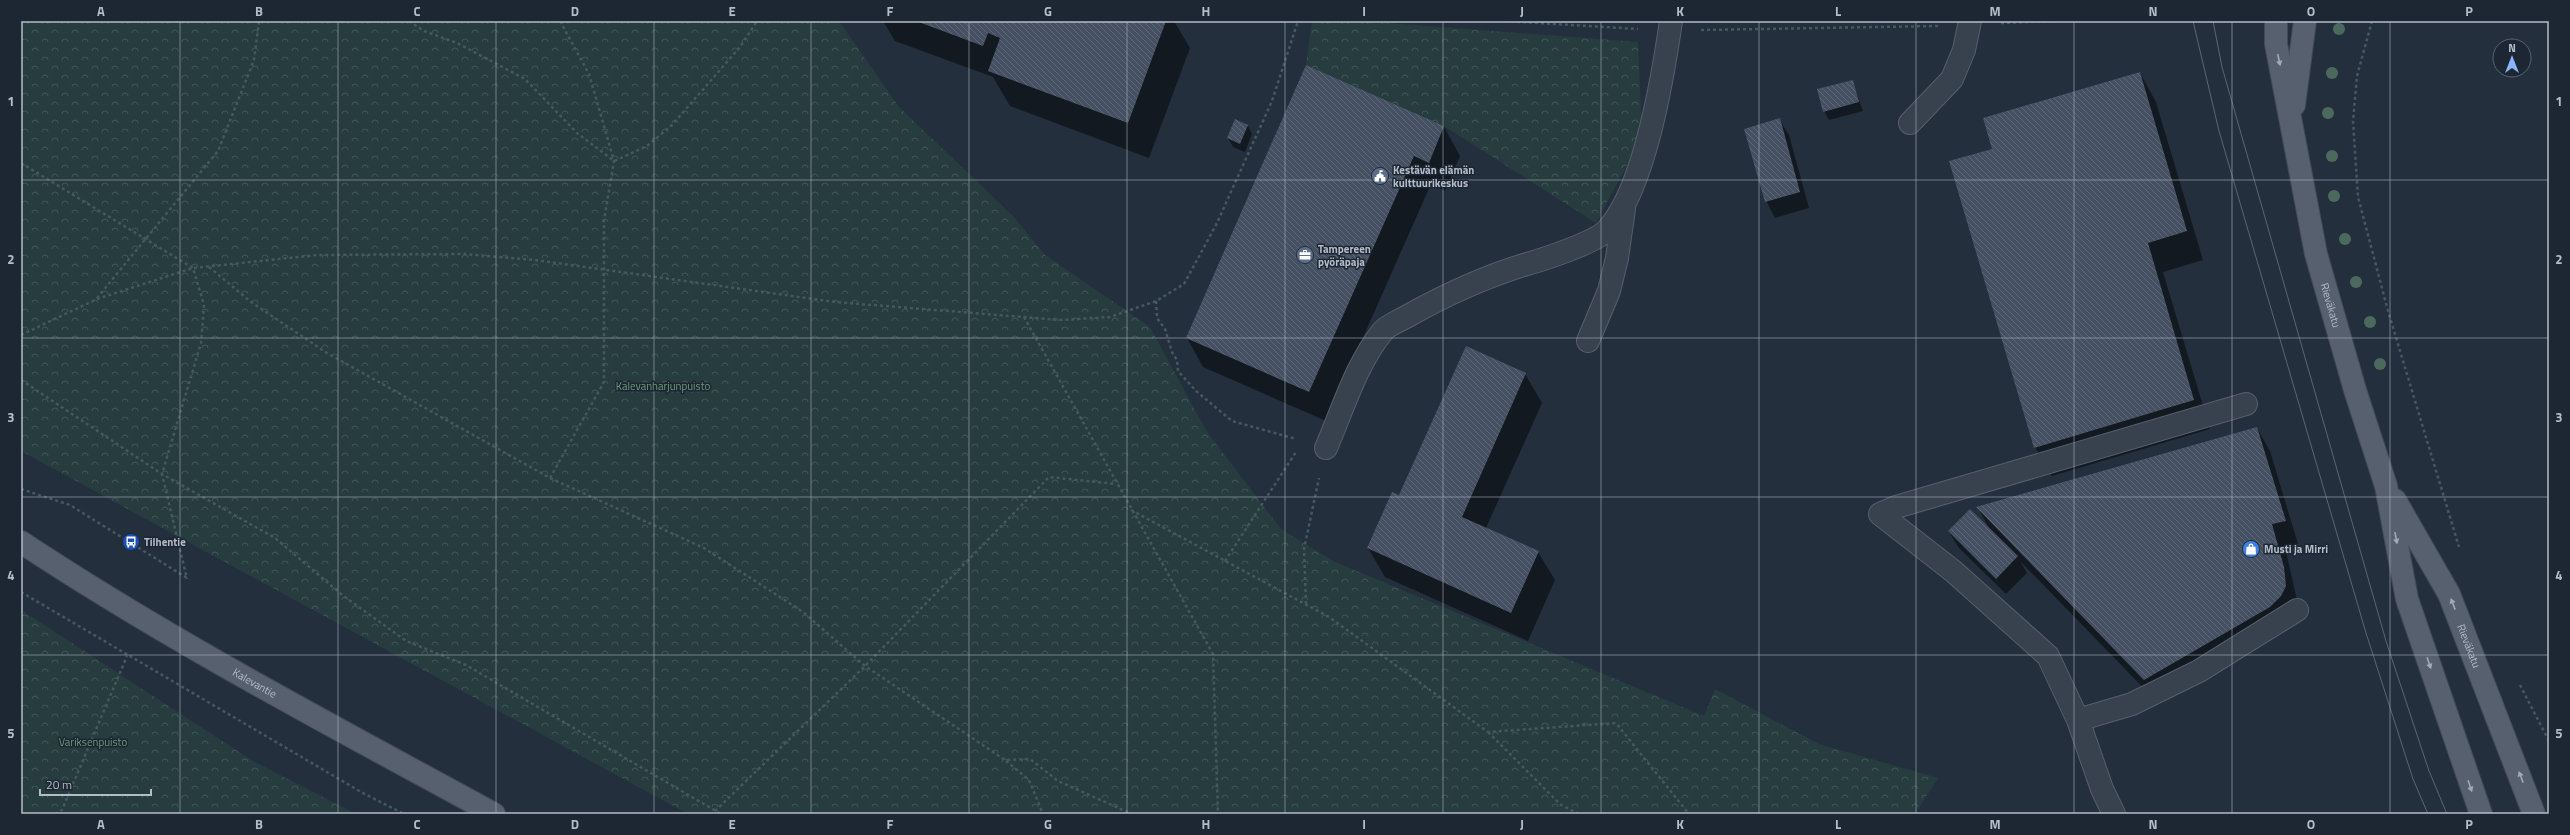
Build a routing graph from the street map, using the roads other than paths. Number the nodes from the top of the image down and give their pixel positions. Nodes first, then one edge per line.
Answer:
1 (2276, 21) edge
2 (2304, 21) edge
3 (1969, 23) edge
4 (1670, 26) edge
5 (2292, 122) junction
6 (1910, 123) dead end
7 (1624, 207) junction
8 (1588, 341) dead end
9 (2246, 404) dead end
10 (1326, 448) road end
11 (2386, 486) junction
12 (21, 542) edge
13 (2297, 610) dead end
14 (2078, 720) junction
15 (494, 814) edge
16 (2114, 814) edge
17 (2481, 814) edge
18 (2534, 814) edge

1 -> 5 main road, Rieväkatu
2 - 5 main road, Rieväkatu
3 - 6 lane
4 - 7 lane
5 - 11 main road, Rieväkatu
7 - 8 lane
7 - 10 lane
9 - 14 lane
11 -> 17 main road, Rieväkatu
18 -> 11 main road, Rieväkatu
12 - 15 main road, Kalevantie
13 - 14 lane
14 - 16 lane

